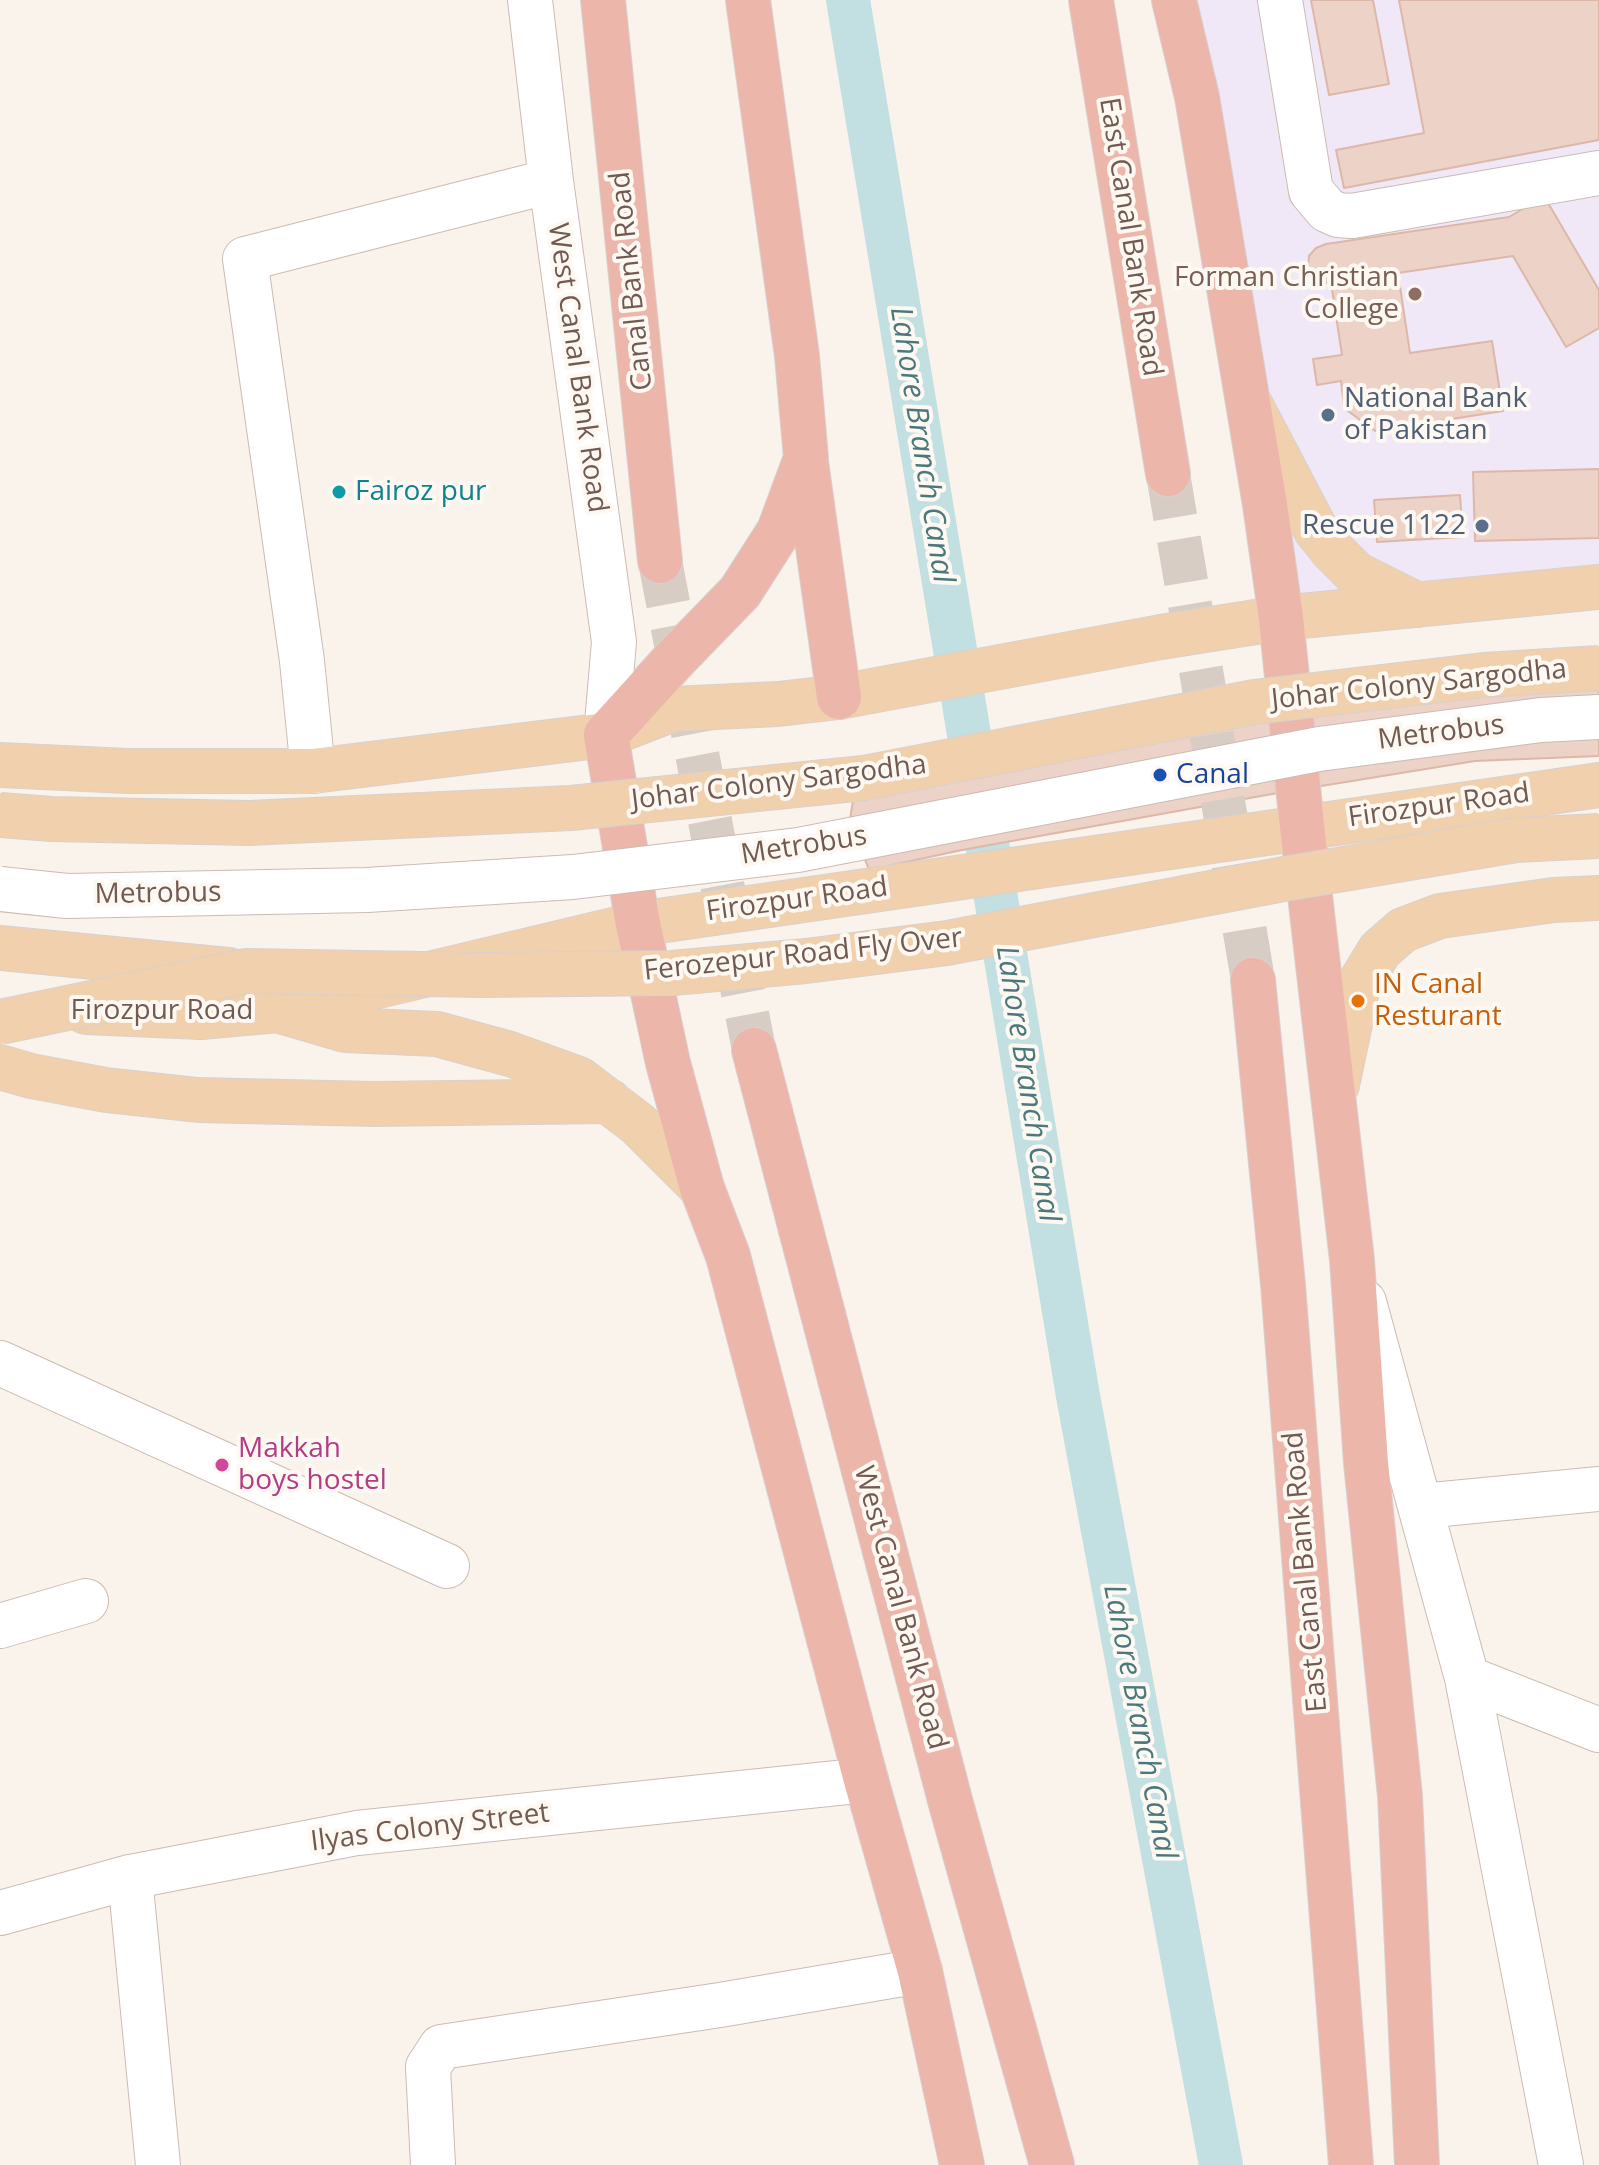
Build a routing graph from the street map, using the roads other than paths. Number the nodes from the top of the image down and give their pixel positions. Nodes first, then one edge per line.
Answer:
1 (530, 0) edge
2 (603, 0) edge
3 (748, 0) edge
4 (1091, 0) edge
5 (1174, 0) edge
6 (1183, 0) edge
7 (1280, 0) edge
8 (1197, 97) junction
9 (1599, 173) edge
10 (551, 181) junction
11 (1248, 401) junction
12 (806, 458) junction
13 (1168, 474) tunnel mouth
14 (660, 561) tunnel mouth
15 (1599, 587) edge
16 (1418, 605) junction
17 (1281, 618) junction
18 (1599, 668) edge
19 (839, 697) junction
20 (1599, 717) edge
21 (606, 735) junction
22 (0, 765) edge
23 (313, 771) junction
24 (1593, 789) edge
25 (0, 815) edge
26 (1302, 826) junction
27 (1599, 836) edge
28 (0, 889) edge
29 (1599, 898) edge
30 (638, 924) junction
31 (0, 948) edge
32 (246, 971) junction
33 (1253, 980) tunnel mouth
34 (0, 1008) edge
35 (278, 1010) junction
36 (0, 1022) edge
37 (754, 1050) tunnel mouth
38 (0, 1067) edge
39 (1334, 1100) junction
40 (609, 1101) junction
41 (702, 1188) junction
42 (1352, 1260) junction
43 (0, 1363) edge
44 (1599, 1489) edge
45 (1422, 1506) junction
46 (447, 1566) dead end
47 (86, 1601) dead end
48 (0, 1626) edge
49 (1467, 1678) junction
50 (1599, 1730) edge
51 (866, 1780) junction
52 (130, 1877) junction
53 (0, 1913) edge
54 (920, 1971) junction
55 (158, 2165) edge
56 (433, 2165) edge
57 (962, 2165) edge
58 (1052, 2165) edge
59 (1351, 2165) edge
60 (1417, 2165) edge
61 (1561, 2165) edge

1 - 10 street, West Canal Bank Road
2 - 14 highway, Canal Bank Road
3 - 12 highway
4 - 13 highway, East Canal Bank Road
5 - 8 highway
6 - 8 street
7 - 9 street
8 - 11 highway
10 - 21 street, West Canal Bank Road
10 - 23 street
11 - 16 main road
11 - 17 highway
12 - 19 highway
12 - 21 highway
15 - 16 main road
16 - 17 main road
17 - 19 main road
17 - 26 highway
18 - 25 main road, Johar Colony Sargodha, bridge
19 - 21 main road
20 - 28 street, Metrobus, bridge
21 - 23 main road
21 - 30 highway
22 - 23 main road
24 - 26 main road, Firozpur Road
26 - 30 main road, Firozpur Road
26 - 39 highway
27 - 32 main road, Ferozepur Road Fly Over, bridge
29 - 39 main road
30 - 35 main road, Firozpur Road
30 - 41 highway
31 - 32 main road, Ferozepur Road Fly Over, bridge
32 - 36 main road, bridge
33 - 59 highway, East Canal Bank Road
34 - 35 main road, Firozpur Road
35 - 40 main road
37 - 58 highway, West Canal Bank Road
38 - 40 main road
39 - 42 highway
40 - 41 main road
41 - 51 highway
42 - 45 street
42 - 60 highway
43 - 46 street
44 - 45 street
45 - 49 street
47 - 48 street
49 - 50 street
49 - 61 street
51 - 52 street, Ilyas Colony Street
51 - 54 highway
52 - 53 street, Ilyas Colony Street
52 - 55 street
54 - 56 street
54 - 57 highway

